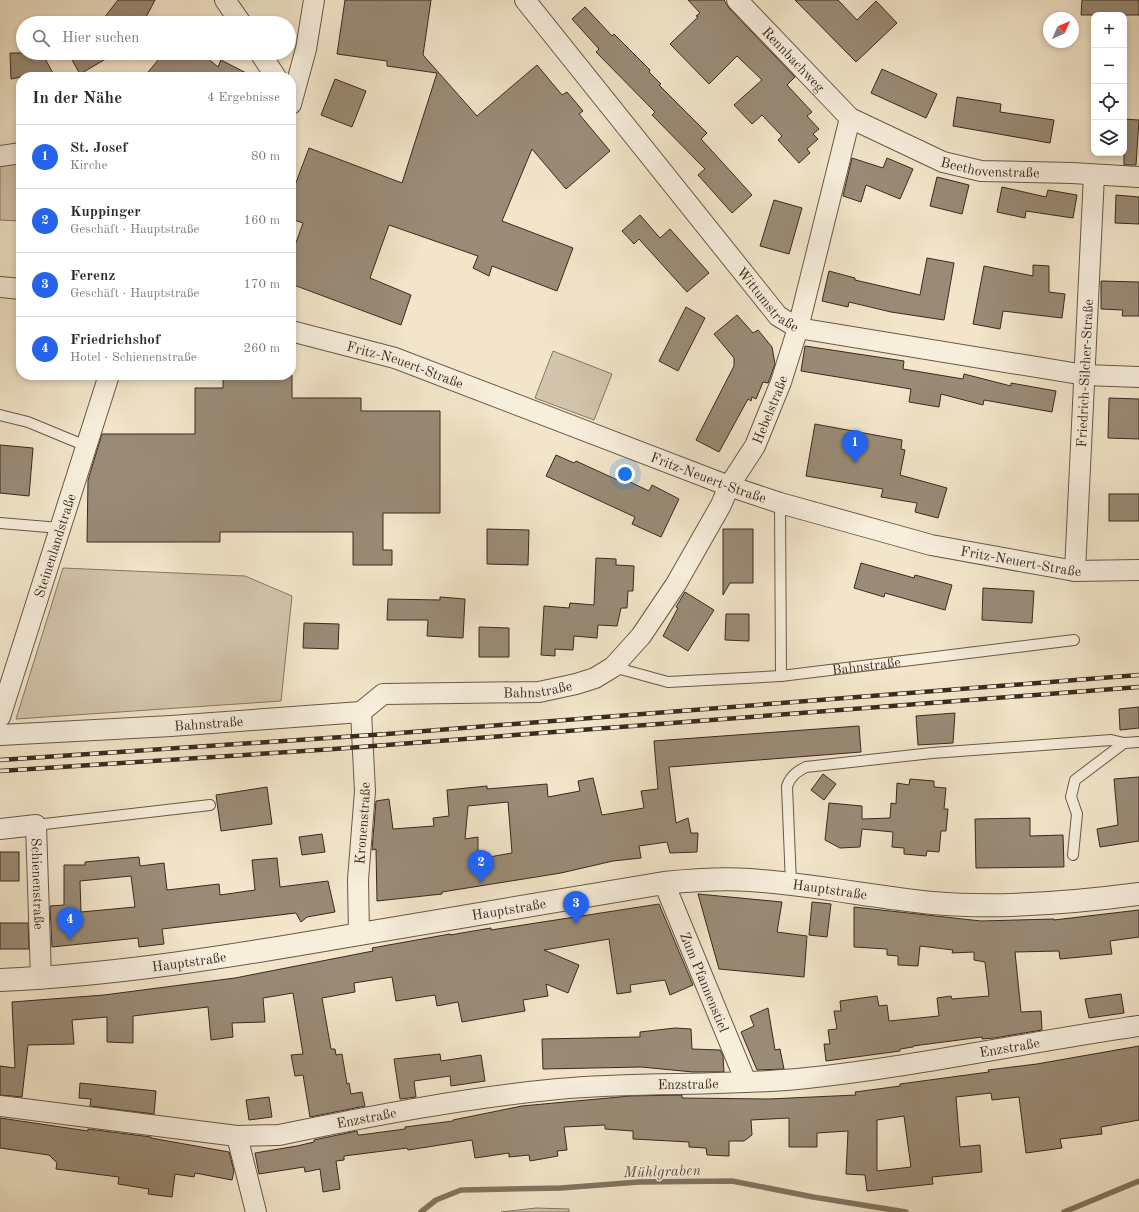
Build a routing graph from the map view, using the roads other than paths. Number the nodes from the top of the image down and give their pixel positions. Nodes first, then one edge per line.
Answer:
1 (225, 0) edge
2 (314, 0) edge
3 (525, 0) edge
4 (738, 0) edge
5 (236, 16) edge
6 (265, 60) edge
7 (273, 72) edge
8 (296, 83) edge
9 (850, 118) junction
10 (16, 154) edge
11 (0, 156) edge
12 (1094, 175) junction
13 (1139, 177) edge
14 (0, 287) edge
15 (16, 289) edge
16 (798, 328) junction
17 (296, 332) edge
18 (1085, 375) junction
19 (1139, 377) edge
20 (108, 380) edge
21 (0, 415) edge
22 (86, 446) junction
23 (729, 486) junction
24 (780, 503) junction
25 (0, 522) edge
26 (60, 528) junction
27 (1139, 570) edge
28 (1075, 571) junction
29 (1074, 640) dead end
30 (613, 667) junction
31 (781, 676) junction
32 (361, 712) junction
33 (0, 717) edge
34 (0, 735) edge
35 (1139, 742) edge
36 (1124, 743) junction
37 (210, 805) dead end
38 (36, 825) junction
39 (0, 829) edge
40 (1073, 855) dead end
41 (791, 874) junction
42 (664, 883) junction
43 (1139, 894) edge
44 (359, 934) junction
45 (41, 978) junction
46 (0, 980) edge
47 (1139, 1026) edge
48 (746, 1082) junction
49 (0, 1106) edge
50 (237, 1136) junction
51 (256, 1212) edge

1 - 5 street
2 - 8 street
3 - 16 street, Wittumstraße
4 - 9 street, Rennbachweg
6 - 7 street
9 - 12 street, Beethovenstraße
9 - 16 street, Hebelstraße
10 - 11 street
12 - 13 street, Beethovenstraße
12 - 18 street, Friedrich-Silcher-Straße
14 - 15 street
16 - 18 street, Wittumstraße
16 - 23 street, Hebelstraße
17 - 23 street, Fritz-Neuert-Straße
18 - 19 street, Wittumstraße
18 - 28 street, Friedrich-Silcher-Straße
20 - 22 street, Steinenlandstraße
21 - 22 lane
22 - 26 street, Steinenlandstraße
23 - 24 street, Fritz-Neuert-Straße
23 - 30 street, Hebelstraße
24 - 28 street, Fritz-Neuert-Straße
24 - 31 lane
25 - 26 lane
26 - 33 street, Steinenlandstraße
27 - 28 street, Fritz-Neuert-Straße
29 - 31 lane, Bahnstraße
30 - 31 lane, Bahnstraße
30 - 32 street, Bahnstraße
32 - 34 street, Bahnstraße
32 - 44 street, Kronenstraße
35 - 36 lane
36 - 40 lane
36 - 41 lane
37 - 38 lane
38 - 39 street, Schienenstraße
38 - 45 street, Schienenstraße
41 - 42 street, Hauptstraße
41 - 43 street, Hauptstraße
42 - 44 street, Hauptstraße
42 - 48 street, Zum Pfannenstiel
44 - 45 street, Hauptstraße
45 - 46 street, Hauptstraße
47 - 48 street, Enzstraße
48 - 50 street, Enzstraße
49 - 50 street, Enzstraße
50 - 51 street

